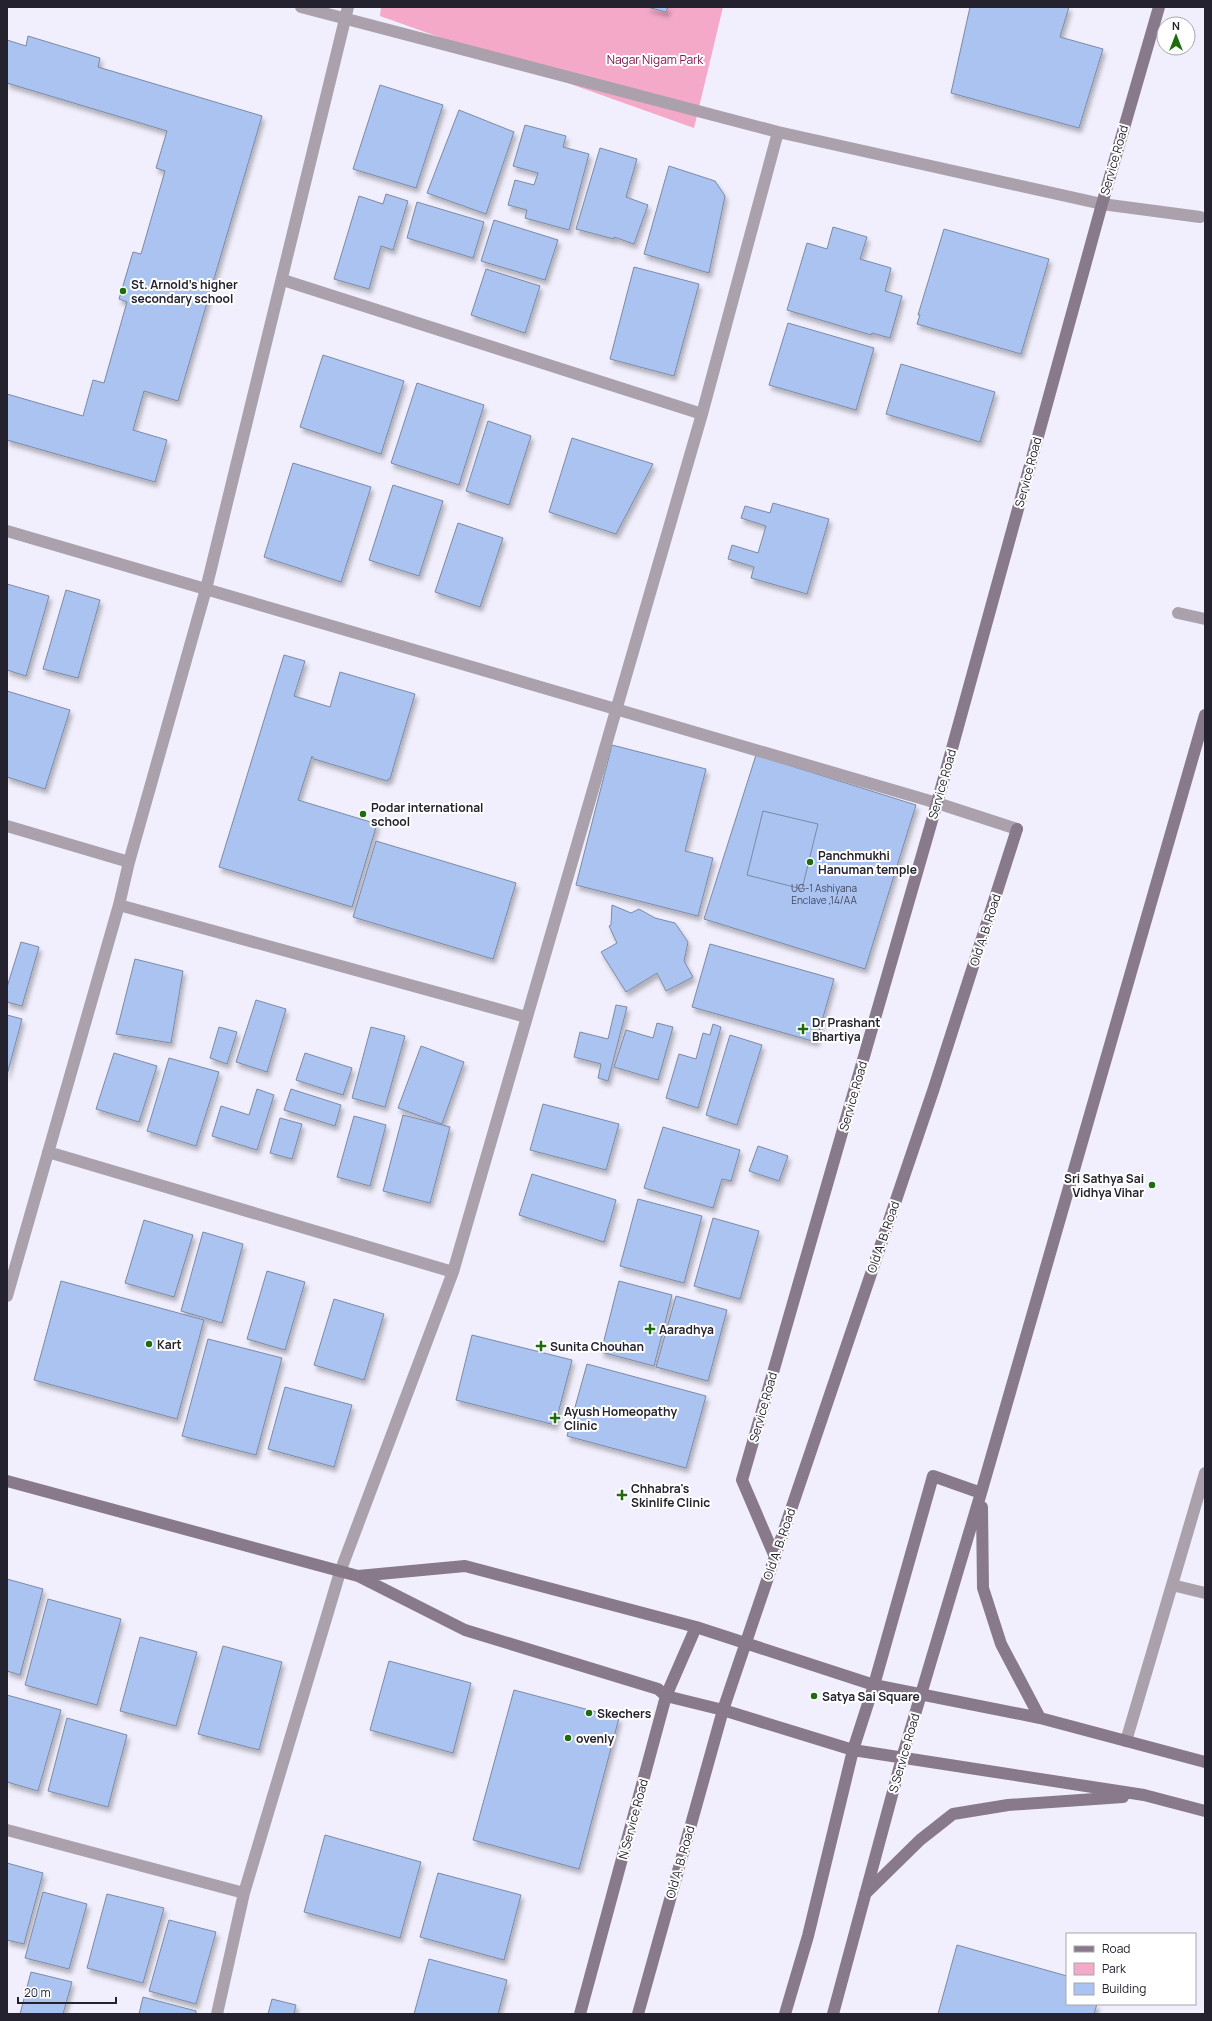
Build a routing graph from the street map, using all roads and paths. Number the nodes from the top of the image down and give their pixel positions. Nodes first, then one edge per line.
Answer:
1 (301, 7) edge
2 (1159, 7) edge
3 (346, 13) edge
4 (778, 132) junction
5 (1102, 204) junction
6 (1200, 217) dead end
7 (283, 280) junction
8 (702, 414) junction
9 (7, 531) edge
10 (206, 589) junction
11 (1178, 613) dead end
12 (1205, 619) edge
13 (615, 709) junction
14 (1205, 715) edge
15 (937, 803) junction
16 (7, 826) edge
17 (129, 862) junction
18 (119, 905) junction
19 (526, 1017) junction
20 (48, 1152) junction
21 (453, 1272) junction
22 (7, 1296) edge
23 (1205, 1473) edge
24 (7, 1481) edge
25 (982, 1493) junction
26 (775, 1556) junction
27 (340, 1572) junction
28 (358, 1576) junction
29 (1172, 1585) junction
30 (1205, 1593) edge
31 (696, 1627) junction
32 (745, 1644) junction
33 (874, 1685) junction
34 (921, 1694) junction
35 (666, 1696) junction
36 (723, 1710) junction
37 (1040, 1718) junction
38 (1126, 1741) junction
39 (853, 1750) junction
40 (902, 1758) junction
41 (1205, 1762) edge
42 (1144, 1795) junction
43 (1205, 1811) edge
44 (7, 1830) edge
45 (244, 1893) junction
46 (864, 1895) junction
47 (217, 2014) edge
48 (580, 2014) edge
49 (638, 2014) edge
50 (785, 2014) edge
51 (833, 2014) edge

1 - 3 street
2 - 5 street, Service Road
3 - 4 street
3 - 7 street
4 - 5 street
4 - 8 street
5 - 6 street
5 - 15 street, Service Road
7 - 8 street
7 - 10 street
8 - 13 street
9 - 10 street
10 - 13 street
10 - 17 street
11 - 12 street
13 - 15 street
13 - 19 street
14 - 25 street
15 - 26 street, Service Road
15 - 26 street, Old A. B. Road
16 - 17 street
17 - 18 street
18 - 19 street
18 - 20 street
19 - 21 street
20 - 21 street
20 - 22 street
21 - 27 street
23 - 29 street
24 - 27 street
25 - 33 street
25 - 34 street, S Service Road
25 - 37 street
26 - 32 street, Old A. B. Road
27 - 28 street
27 - 45 street
28 - 31 street
28 - 35 street
29 - 30 street
29 - 38 street
31 - 32 street
31 - 35 street, N Service Road
32 - 33 street
32 - 36 street
33 - 34 street
33 - 39 street
34 - 37 street
34 - 40 street, S Service Road
35 - 36 street
35 - 48 street, N Service Road
36 - 39 street
36 - 49 street, Old A. B. Road
37 - 38 street
38 - 41 street
39 - 40 street
39 - 50 street
40 - 42 street
40 - 46 street, S Service Road
42 - 43 street
42 - 46 street
44 - 45 street
45 - 47 street
46 - 51 street, S Service Road

